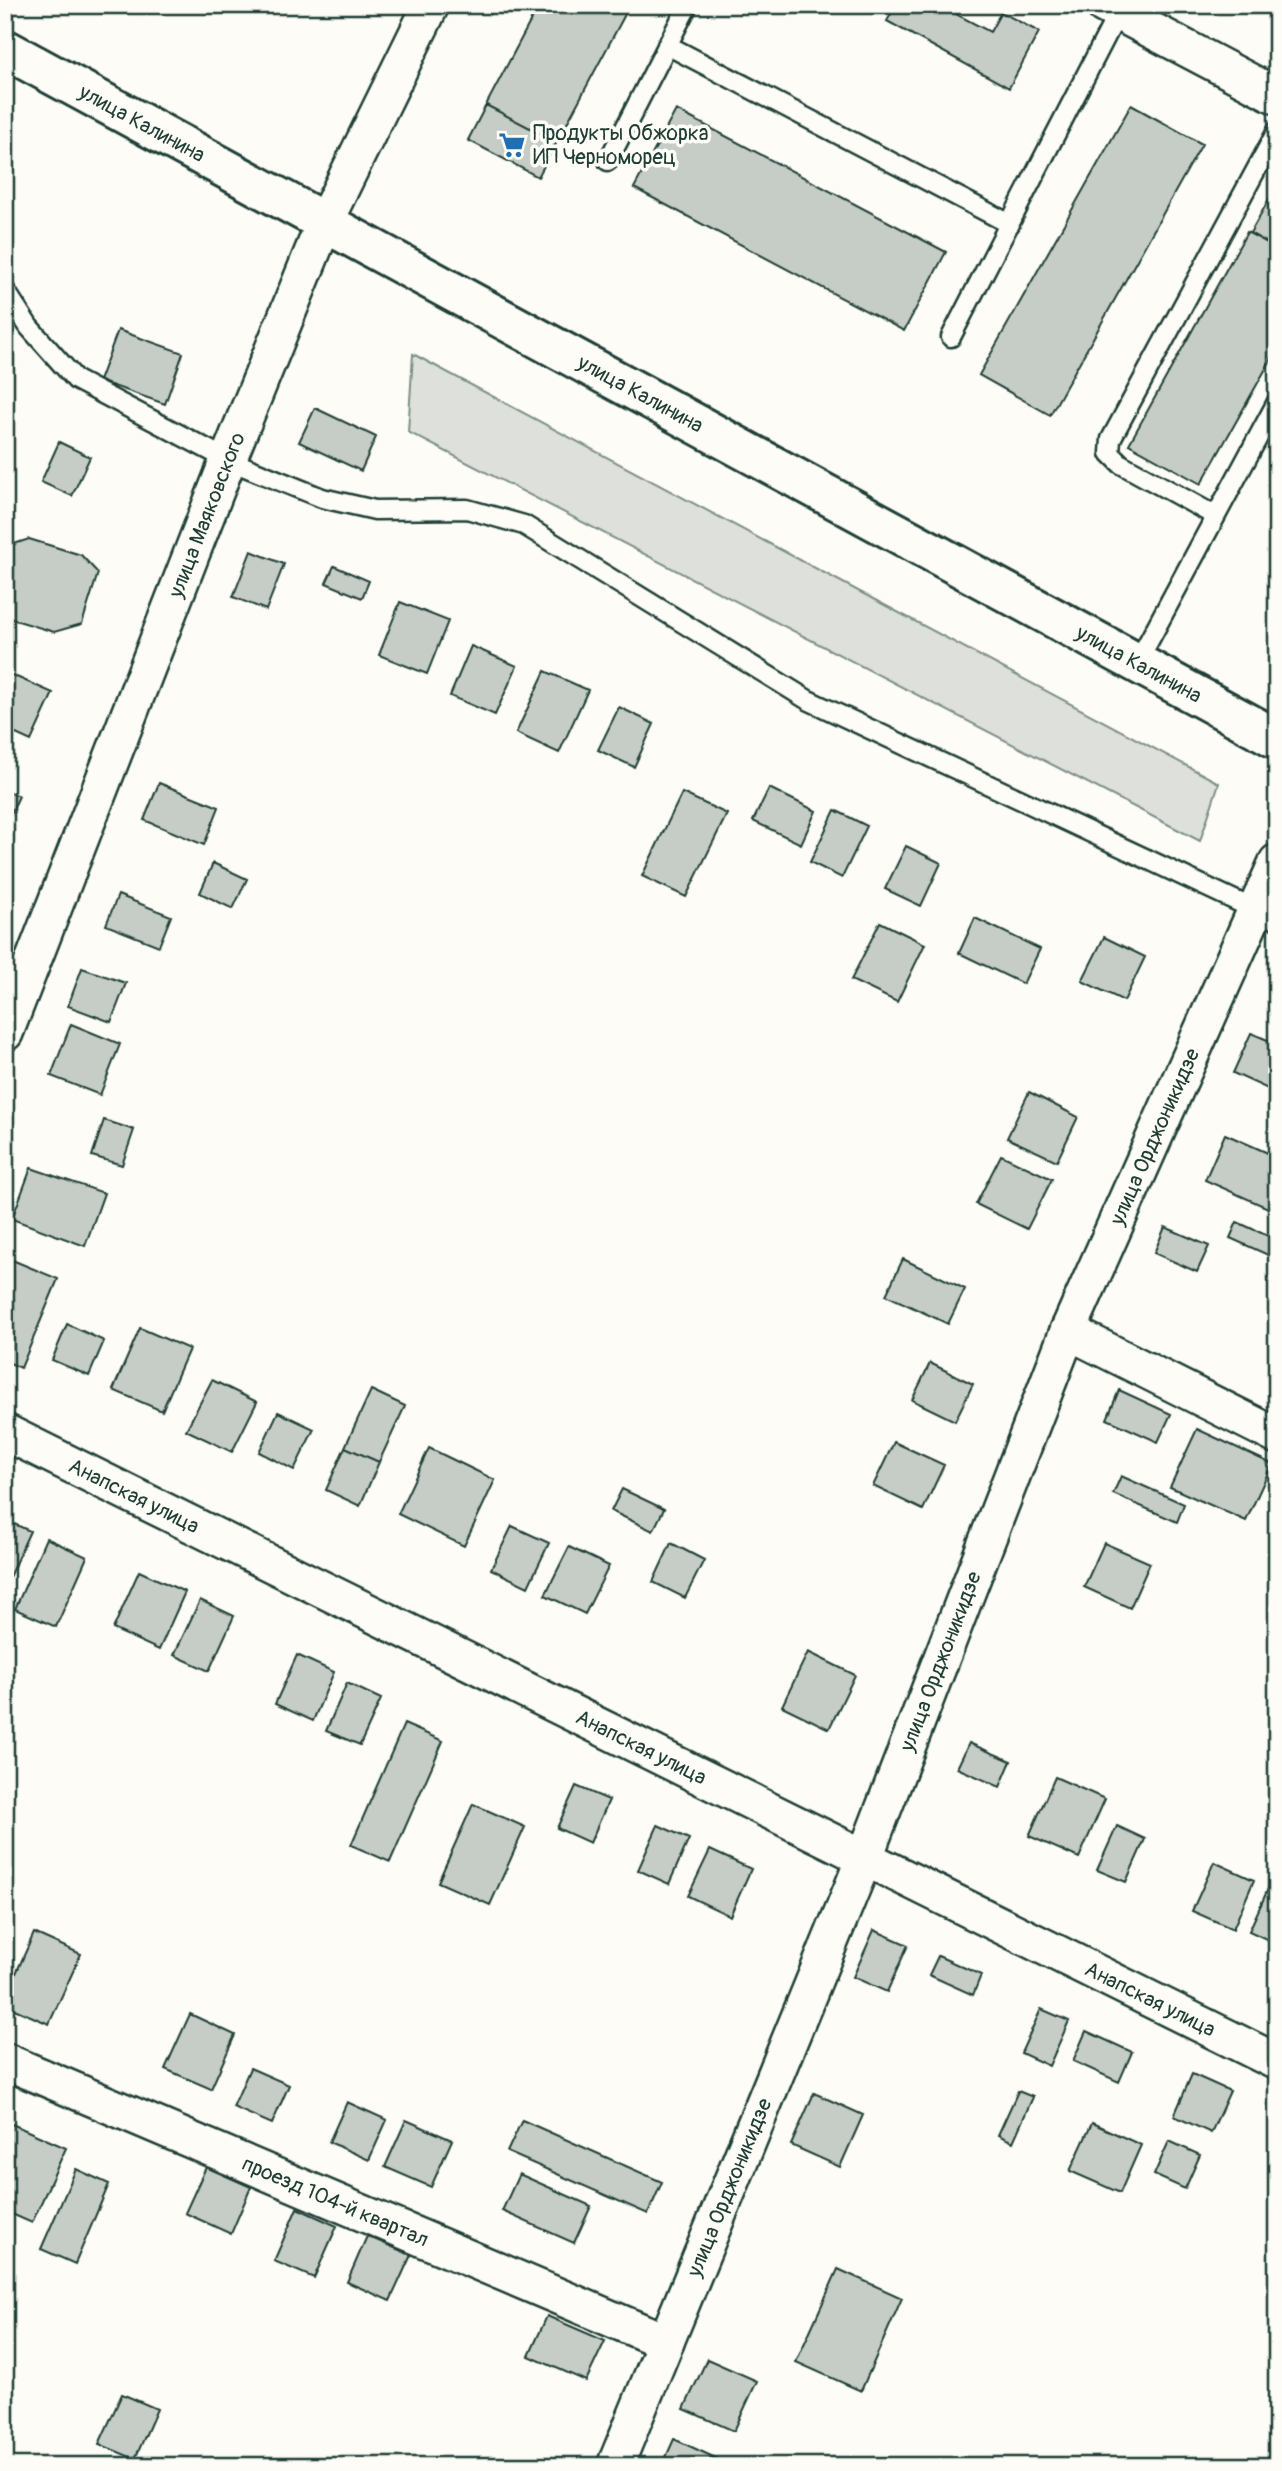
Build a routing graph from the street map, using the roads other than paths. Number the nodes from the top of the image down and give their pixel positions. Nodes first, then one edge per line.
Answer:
1 (431, 5) edge
2 (688, 5) edge
3 (1111, 9) edge
4 (667, 45) junction
5 (5, 49) edge
6 (1277, 96) edge
7 (1277, 131) edge
8 (608, 161) dead end
9 (325, 221) junction
10 (1010, 224) junction
11 (5, 290) edge
12 (951, 337) dead end
13 (1277, 402) edge
14 (228, 460) junction
15 (1214, 515) junction
16 (1137, 663) junction
17 (1277, 739) edge
18 (1277, 862) edge
19 (1266, 916) edge
20 (5, 1033) edge
21 (1068, 1331) junction
22 (5, 1432) edge
23 (1277, 1436) edge
24 (864, 1859) junction
25 (5, 2062) edge
26 (1277, 2062) edge
27 (666, 2342) junction
28 (615, 2466) edge

1 - 9 street, улица Маяковского
2 - 4 lane
3 - 6 street
3 - 10 lane
4 - 8 lane
4 - 10 lane
5 - 9 main road, улица Калинина
7 - 15 lane
9 - 14 street, улица Маяковского
9 - 16 main road, улица Калинина
10 - 12 lane
11 - 14 lane
13 - 15 lane
14 - 19 lane
14 - 20 street, улица Маяковского
15 - 16 lane
16 - 17 main road, улица Калинина
18 - 19 street, улица Орджоникидзе
19 - 21 street, улица Орджоникидзе
21 - 23 street
21 - 24 street, улица Орджоникидзе
22 - 24 street, Анапская улица
24 - 26 street, Анапская улица
24 - 27 street, улица Орджоникидзе
25 - 27 street, проезд 104-й квартал
27 - 28 street, улица Орджоникидзе

